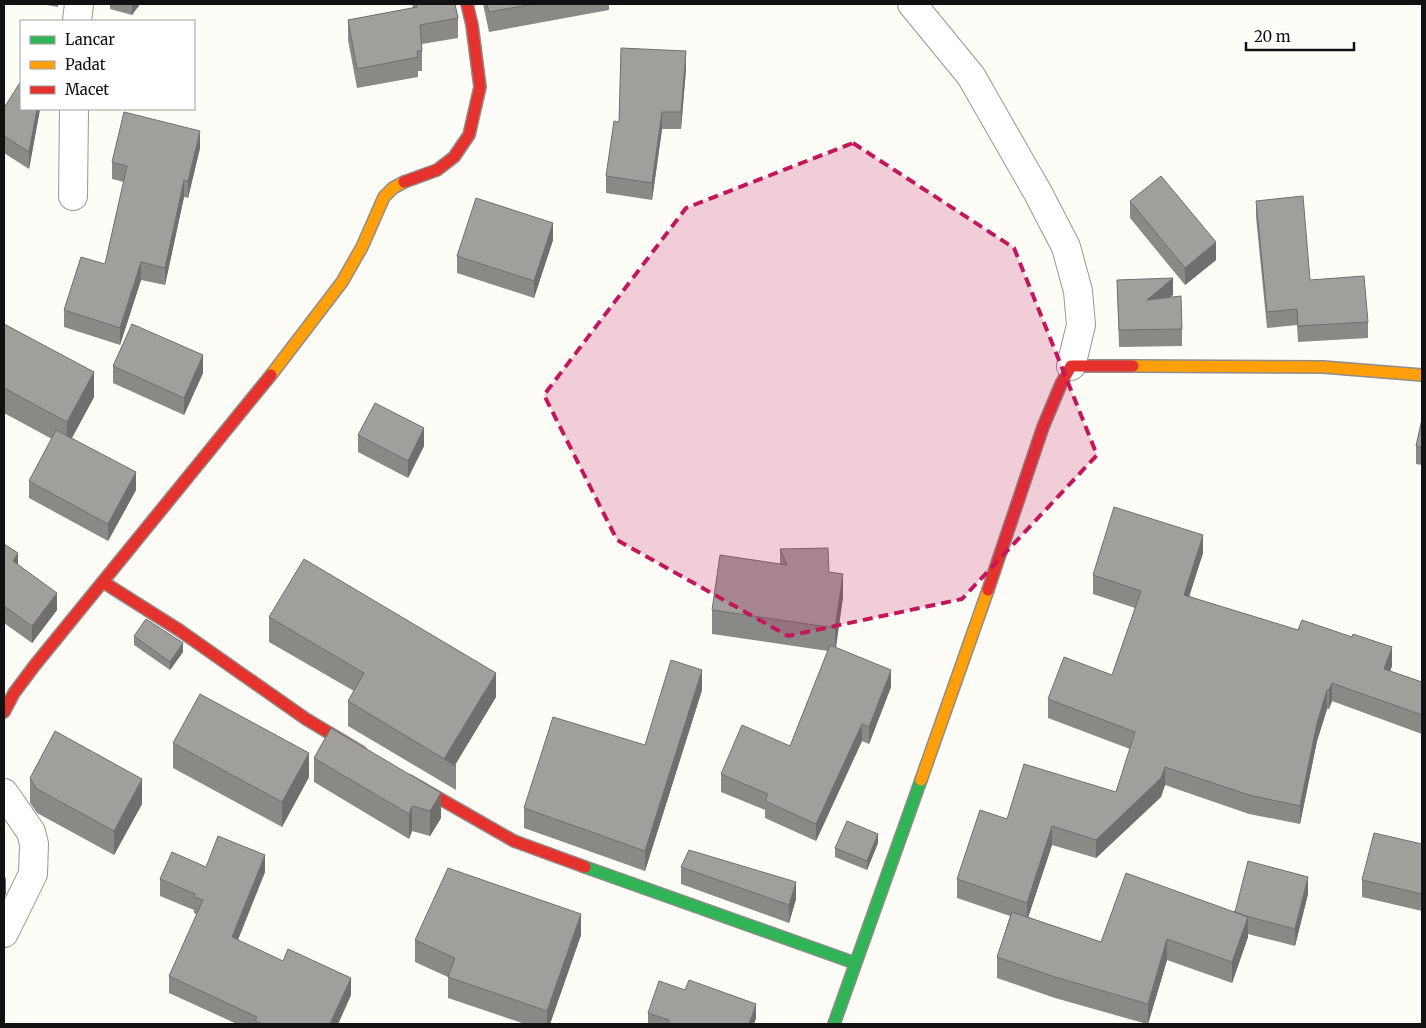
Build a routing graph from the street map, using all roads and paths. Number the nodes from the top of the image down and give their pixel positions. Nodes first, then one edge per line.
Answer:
1 (79, 4) edge
2 (466, 4) edge
3 (912, 4) edge
4 (77, 20) edge
5 (74, 110) edge
6 (73, 196) dead end
7 (1070, 366) junction
8 (1422, 375) edge
9 (103, 582) junction
10 (4, 712) edge
11 (369, 757) edge
12 (401, 777) edge
13 (4, 793) edge
14 (4, 934) edge
15 (855, 963) junction
16 (834, 1024) edge

1 - 4 street
2 - 9 street
3 - 7 street
5 - 6 street
7 - 8 street
7 - 15 street
9 - 10 street
9 - 11 street
12 - 15 street
13 - 14 street
15 - 16 street

